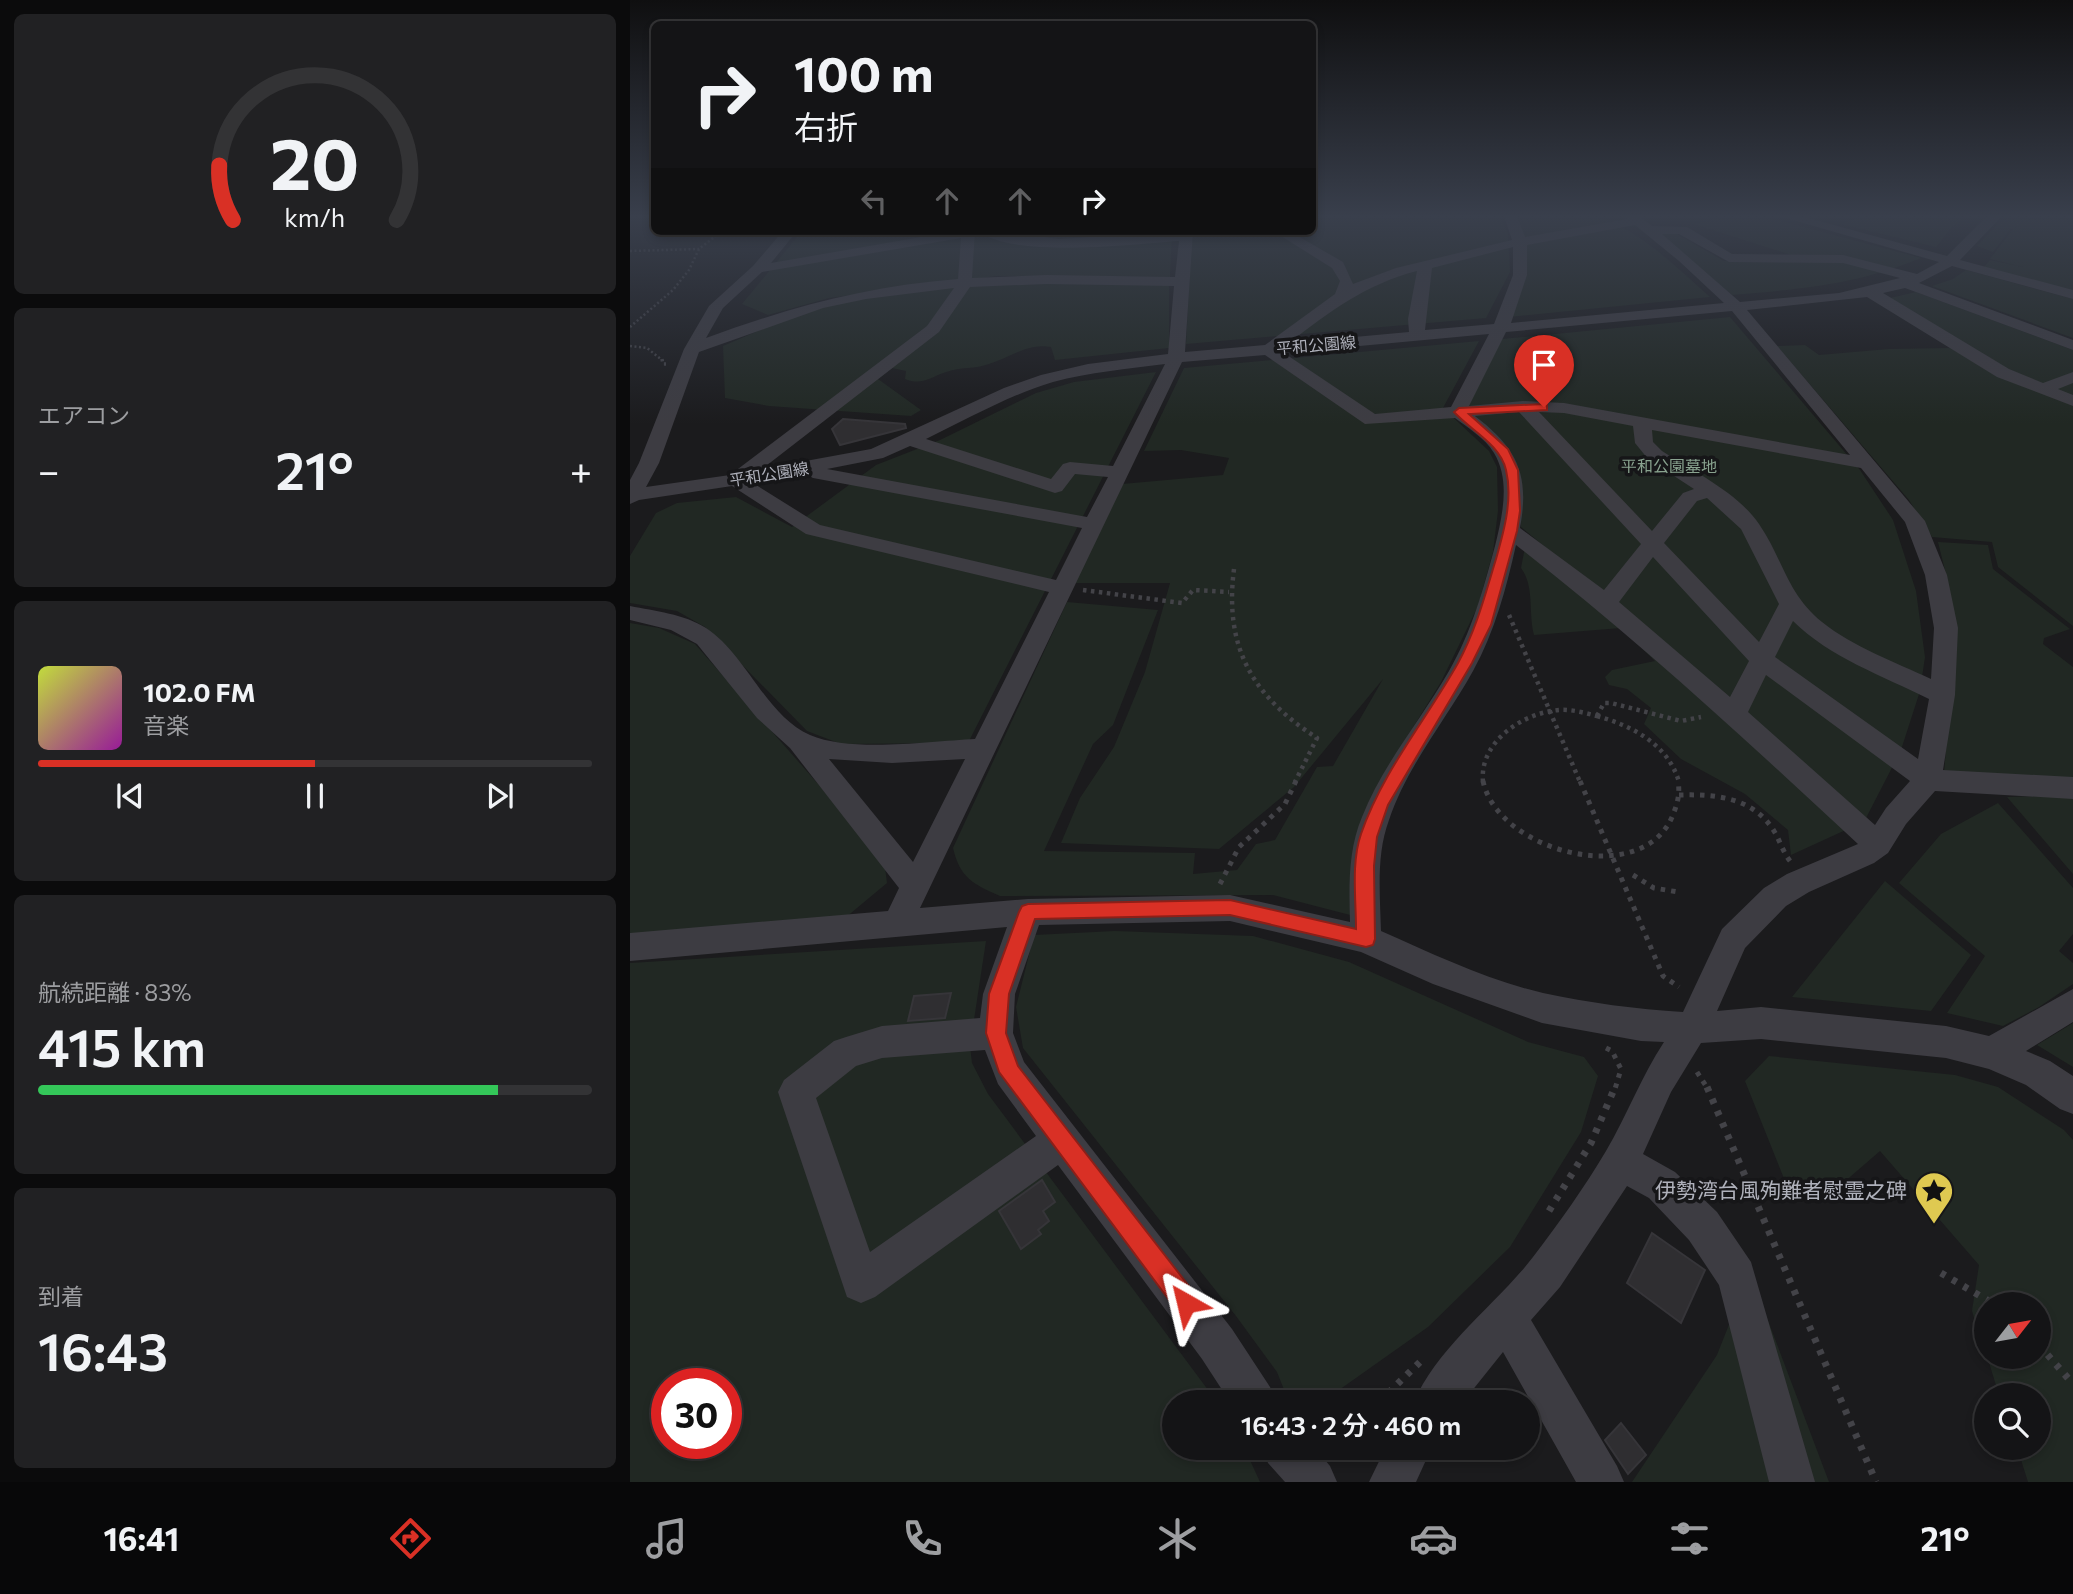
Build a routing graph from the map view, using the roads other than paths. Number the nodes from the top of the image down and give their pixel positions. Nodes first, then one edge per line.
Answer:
1 (740, 285) edge
2 (950, 285) edge
3 (963, 285) edge
4 (1181, 285) edge
5 (1346, 285) edge
6 (1362, 285) edge
7 (1421, 285) edge
8 (1517, 285) edge
9 (1710, 285) edge
10 (1892, 285) edge
11 (1922, 285) edge
12 (2039, 285) edge
13 (1870, 292) junction
14 (2073, 295) edge
15 (1342, 296) junction
16 (1736, 306) junction
17 (1499, 329) junction
18 (1417, 336) junction
19 (2073, 345) edge
20 (1269, 350) junction
21 (689, 356) junction
22 (1176, 358) junction
23 (2073, 377) edge
24 (2043, 389) junction
25 (2073, 401) edge
26 (1523, 406) junction
27 (1459, 412) junction
28 (1642, 421) junction
29 (910, 440) junction
30 (1869, 464) junction
31 (798, 469) junction
32 (1119, 472) junction
33 (736, 480) junction
34 (1710, 490) junction
35 (631, 496) edge
36 (1093, 524) junction
37 (1511, 531) junction
38 (1653, 544) junction
39 (1062, 588) junction
40 (1606, 603) junction
41 (1790, 604) junction
42 (630, 613) edge
43 (1761, 659) junction
44 (1942, 695) junction
45 (1729, 710) junction
46 (800, 742) junction
47 (983, 748) junction
48 (1928, 780) junction
49 (2073, 788) edge
50 (1878, 845) junction
51 (915, 886) junction
52 (1028, 912) junction
53 (898, 922) junction
54 (1366, 939) junction
55 (630, 947) edge
56 (2073, 1003) edge
57 (1692, 1028) junction
58 (996, 1033) junction
59 (1992, 1053) junction
60 (2073, 1097) edge
61 (1062, 1140) junction
62 (1620, 1162) junction
63 (1507, 1319) junction
64 (1247, 1390) edge
65 (1445, 1390) edge
66 (1295, 1460) edge
67 (1403, 1460) edge
68 (1314, 1482) edge
69 (1392, 1482) edge
70 (1601, 1482) edge
71 (1792, 1482) edge

1 - 21 street
2 - 21 street
3 - 33 street
4 - 22 street
5 - 15 street
6 - 15 street
7 - 18 street
8 - 17 street
9 - 16 street
10 - 13 street, 平和公園線
11 - 19 street
12 - 14 street
13 - 16 street, 平和公園線
13 - 24 street
15 - 20 street
16 - 17 street, 平和公園線
16 - 30 street
17 - 18 street, 平和公園線
17 - 27 street
18 - 20 street, 平和公園線
20 - 22 street, 平和公園線
20 - 27 street
21 - 35 street
22 - 29 street, 平和公園線
22 - 32 street
23 - 24 street
24 - 25 street
26 - 27 street
26 - 28 street
26 - 38 street
27 - 37 street
28 - 30 street
28 - 34 street
29 - 31 street, 平和公園線
29 - 32 street
30 - 44 street
31 - 33 street, 平和公園線
31 - 36 street
32 - 36 street
33 - 35 street, 平和公園線
33 - 39 street
34 - 38 street
34 - 41 street
36 - 39 street
37 - 40 street
37 - 54 street
38 - 40 street
38 - 43 street
39 - 47 street
40 - 45 street
41 - 43 street
41 - 44 street
42 - 46 street
43 - 45 street
43 - 48 street
44 - 48 street
45 - 50 street
46 - 47 street
46 - 51 street
47 - 51 street
48 - 49 street
48 - 50 street
50 - 57 street
51 - 53 street
52 - 53 street
52 - 54 street
52 - 58 street
53 - 55 street
54 - 57 street
56 - 59 street
57 - 59 street
57 - 62 street
58 - 61 street
58 - 61 street
59 - 60 street
61 - 64 street
62 - 63 street
62 - 71 street
63 - 65 street
63 - 70 street
66 - 68 street
67 - 69 street

